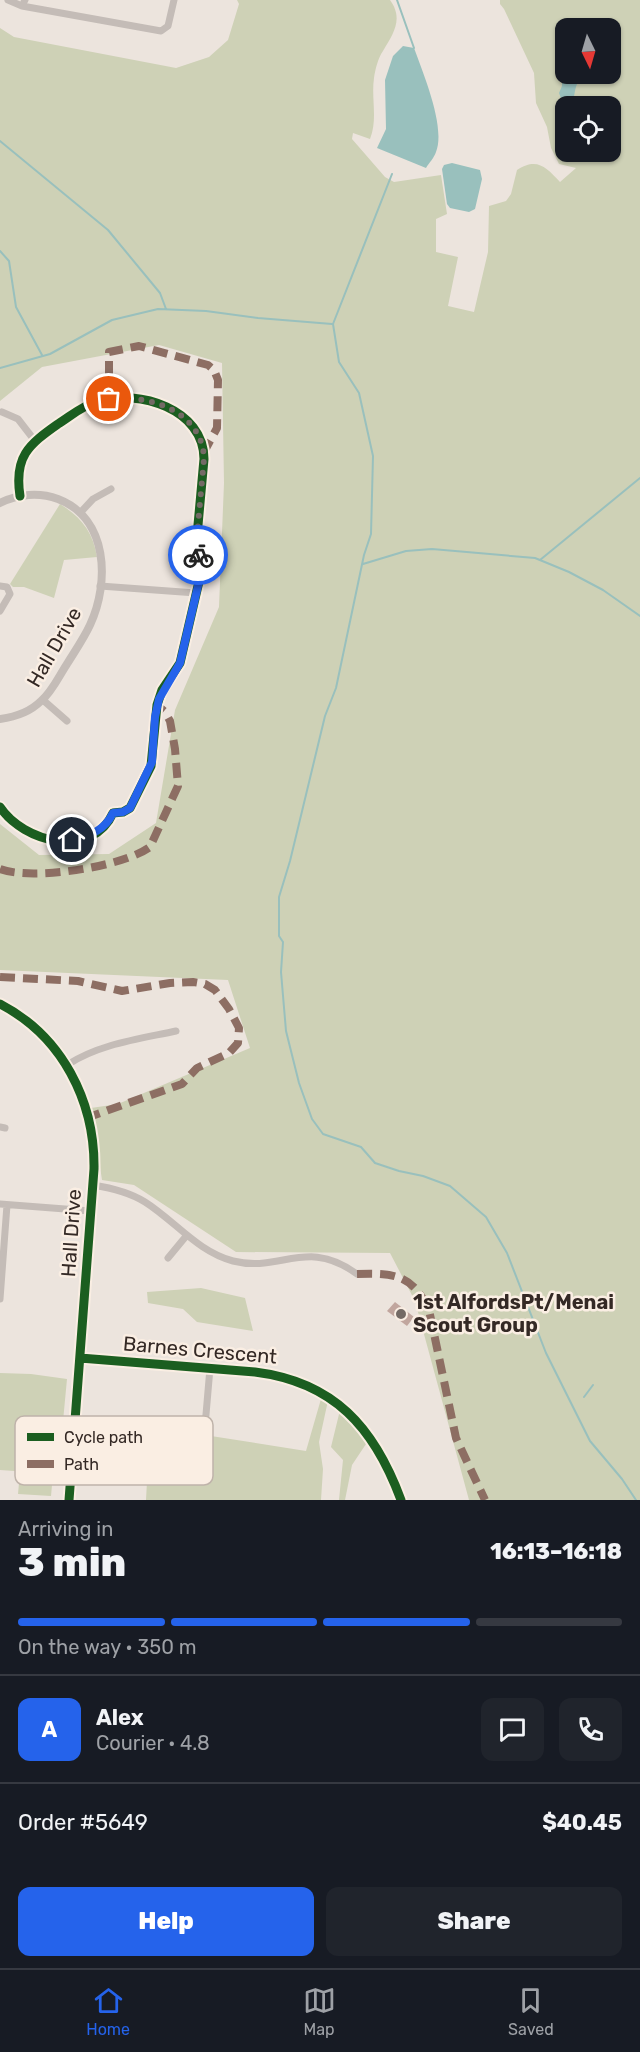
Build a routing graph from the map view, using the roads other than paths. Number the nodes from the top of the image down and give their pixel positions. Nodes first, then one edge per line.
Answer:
1 (8, 0) edge
2 (174, 0) edge
3 (24, 3) edge
4 (2, 412) dead end
5 (35, 441) junction
6 (111, 489) dead end
7 (20, 496) junction
8 (0, 502) edge
9 (80, 513) junction
10 (0, 586) edge
11 (100, 586) junction
12 (196, 593) junction
13 (0, 611) edge
14 (43, 700) junction
15 (0, 719) edge
16 (67, 721) dead end
17 (0, 807) edge
18 (0, 1004) edge
19 (176, 1031) dead end
20 (67, 1065) junction
21 (93, 1185) junction
22 (4, 1204) edge
23 (91, 1211) junction
24 (187, 1235) junction
25 (168, 1258) dead end
26 (357, 1274) dead end
27 (0, 1298) edge
28 (80, 1358) junction
29 (210, 1368) junction
30 (76, 1416) edge
31 (206, 1416) edge
32 (70, 1485) edge
33 (69, 1500) edge
34 (401, 1500) edge

1 - 3 street
2 - 3 street
4 - 5 street
5 - 7 street
5 - 12 street
6 - 9 street
7 - 8 street, Hall Drive
7 - 9 street, Hall Drive
9 - 11 street, Hall Drive
10 - 13 street
11 - 12 street
11 - 14 street, Hall Drive
12 - 17 street
14 - 15 street, Hall Drive
14 - 16 street
18 - 20 street, Hall Drive
19 - 20 street
20 - 21 street, Hall Drive
21 - 23 street, Hall Drive
21 - 24 street
22 - 23 street
22 - 27 street
23 - 28 street, Hall Drive
24 - 25 street
24 - 26 street
28 - 29 street, Barnes Crescent
28 - 30 street, Hall Drive
29 - 31 street
29 - 34 street, Barnes Crescent
32 - 33 street, Hall Drive

